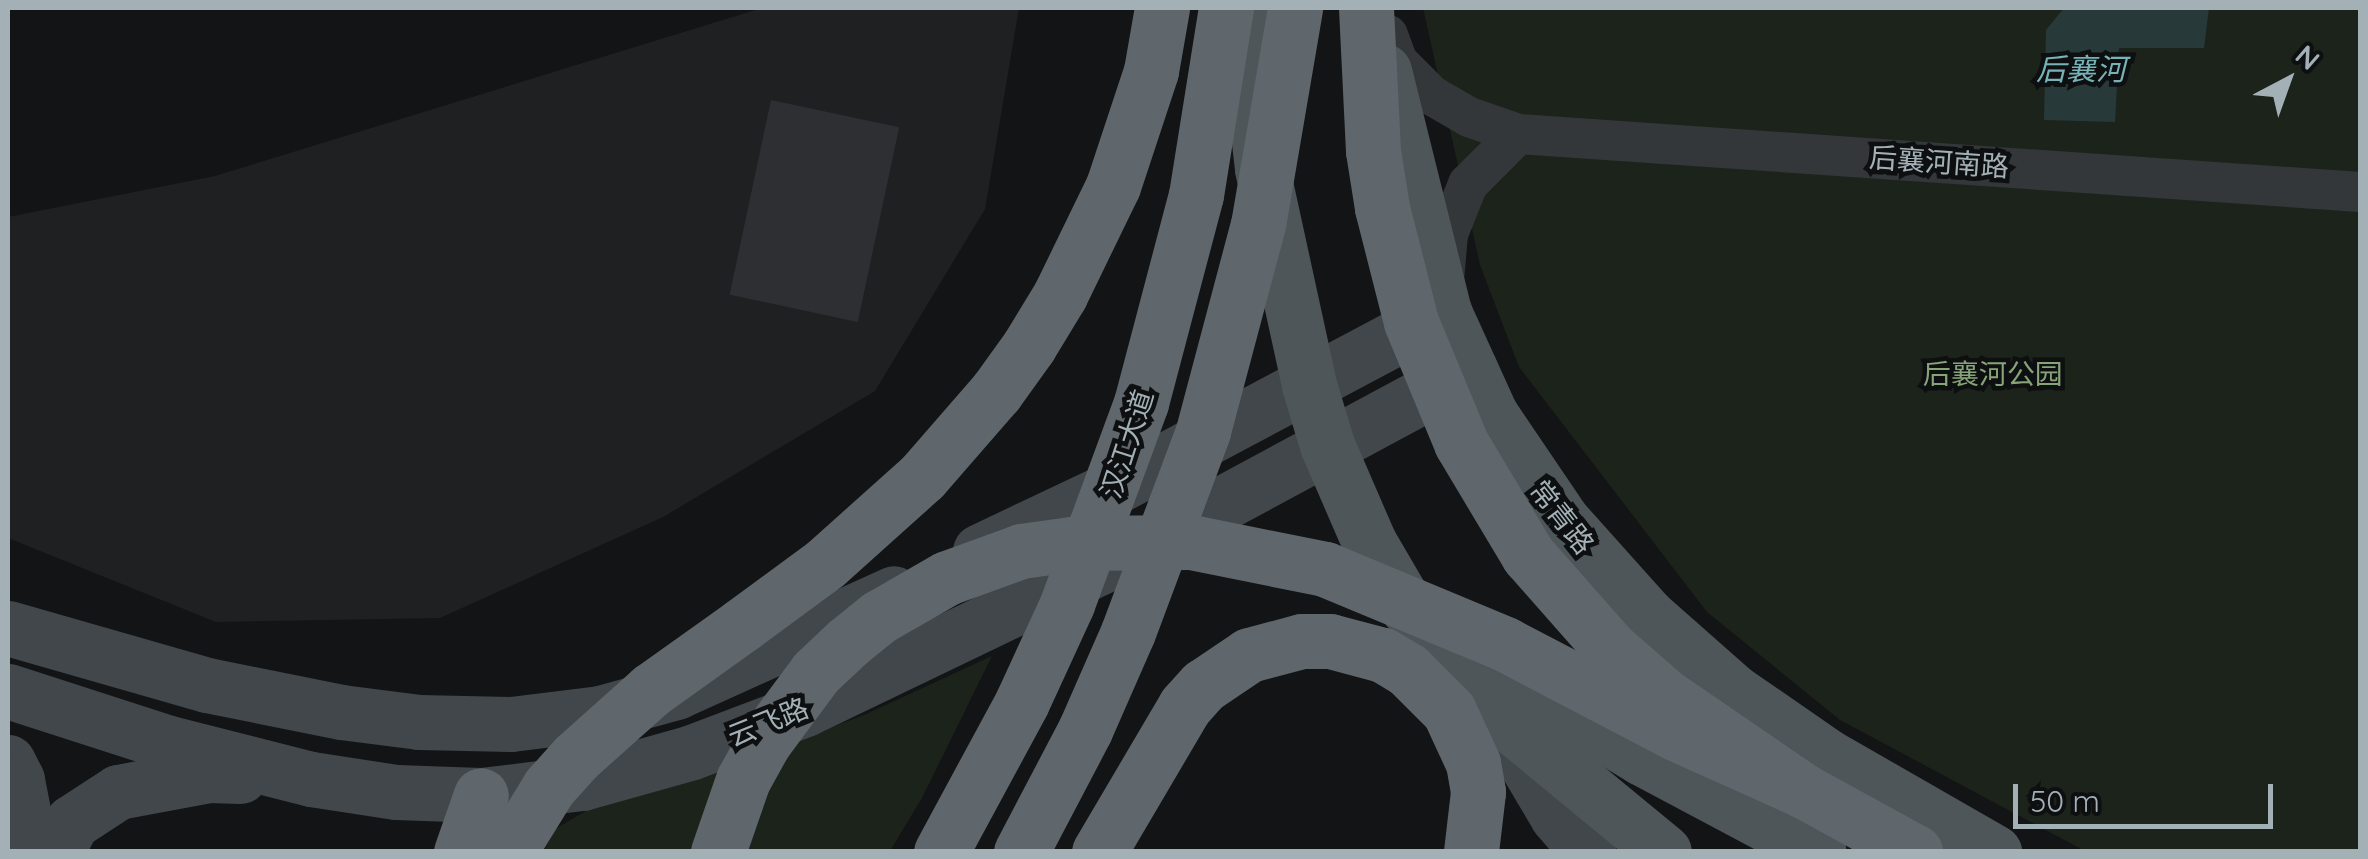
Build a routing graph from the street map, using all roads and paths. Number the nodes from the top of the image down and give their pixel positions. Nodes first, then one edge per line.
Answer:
1 (1162, 8) edge
2 (1226, 8) edge
3 (1244, 8) edge
4 (1295, 8) edge
5 (1372, 8) edge
6 (1518, 134) junction
7 (2360, 192) edge
8 (1444, 312) junction
9 (1470, 370) junction
10 (1308, 386) junction
11 (1327, 445) junction
12 (1407, 607) junction
13 (8, 628) edge
14 (8, 691) edge
15 (1498, 715) junction
16 (8, 762) edge
17 (311, 779) junction
18 (1804, 791) junction
19 (482, 795) junction
20 (30, 852) edge
21 (56, 852) edge
22 (461, 852) edge
23 (509, 852) edge
24 (718, 852) edge
25 (942, 852) edge
26 (1021, 852) edge
27 (1100, 852) edge
28 (1472, 852) edge
29 (1588, 852) edge
30 (1664, 852) edge
31 (1819, 852) edge
32 (1915, 852) edge
33 (1994, 852) edge

1 - 23 highway, bridge
2 - 25 highway, 汉江大道, bridge
3 - 10 main road
4 - 26 highway, bridge
5 - 6 street, 后襄河南路
5 - 8 main road, 常青路
5 - 18 highway, bridge
6 - 7 street, 后襄河南路
6 - 8 street
8 - 9 main road, 常青路
8 - 10 street
9 - 11 street, 云飞路
9 - 33 main road, 常青路
10 - 11 main road
10 - 13 street
11 - 12 main road
11 - 19 street, 云飞路
12 - 15 main road
12 - 31 main road
14 - 17 street, 云飞路
15 - 29 street
15 - 30 main road
16 - 20 street
17 - 19 street, 云飞路
17 - 21 street
18 - 24 highway, bridge
18 - 32 highway
19 - 22 highway
27 - 28 highway

